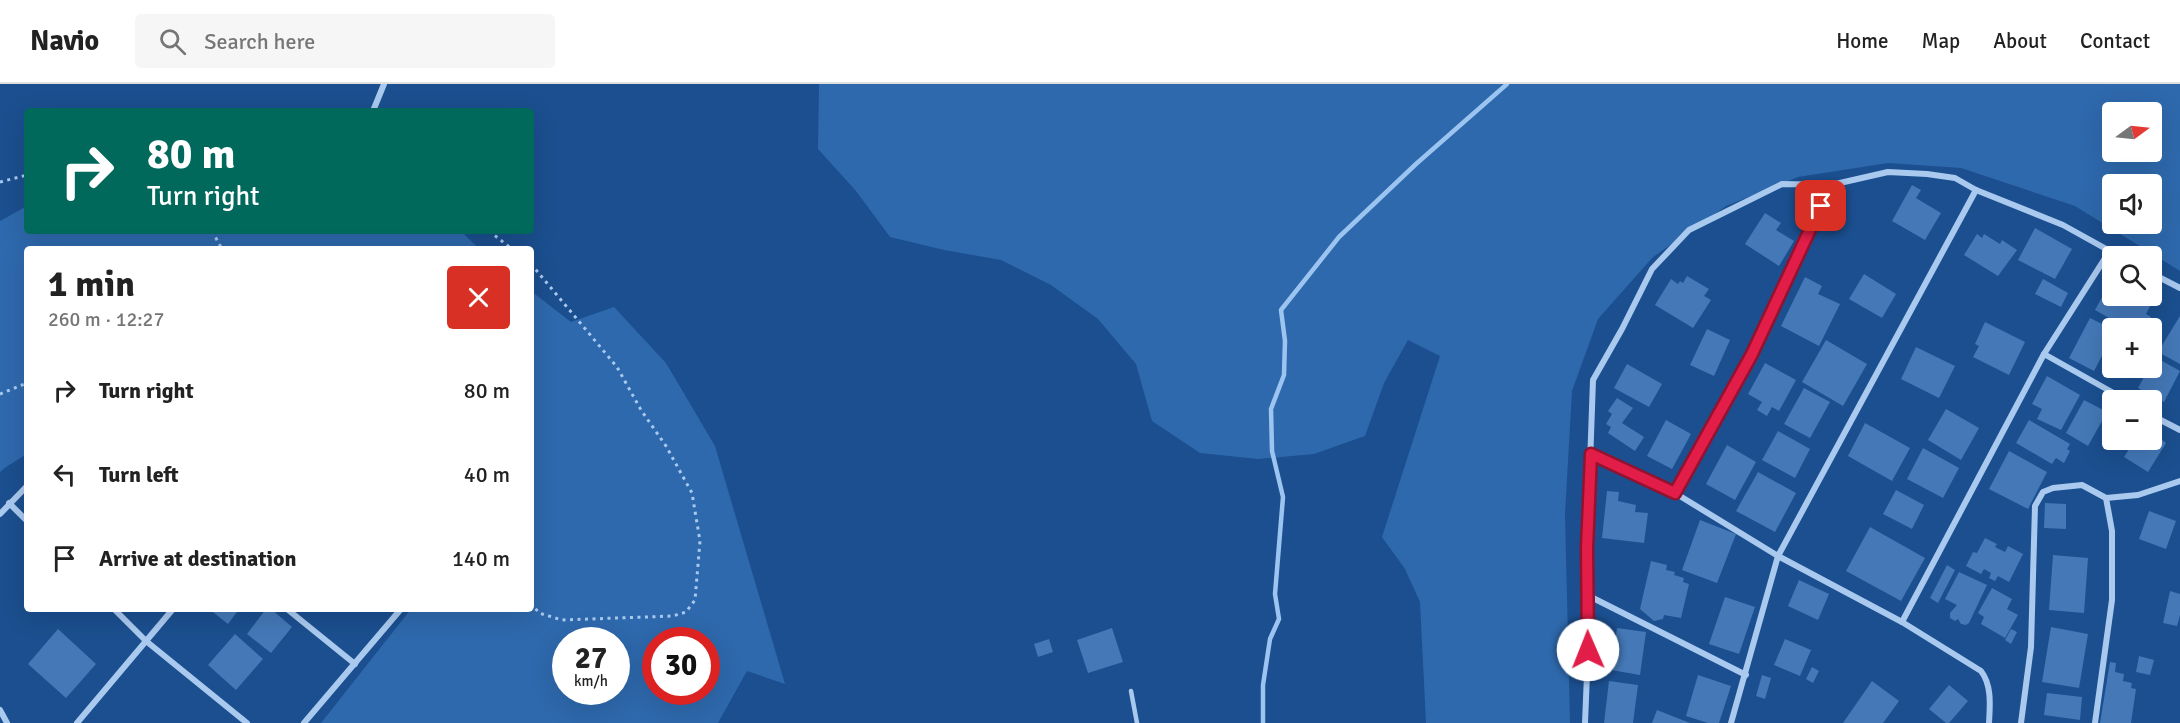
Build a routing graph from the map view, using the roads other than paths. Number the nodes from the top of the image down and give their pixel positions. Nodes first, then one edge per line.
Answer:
1 (384, 84) edge
2 (374, 108) edge
3 (1831, 184) junction
4 (1976, 190) junction
5 (2102, 248) edge
6 (2102, 263) edge
7 (2162, 279) edge
8 (2180, 288) edge
9 (2044, 354) junction
10 (2108, 390) edge
11 (2162, 421) edge
12 (2180, 430) edge
13 (1591, 454) junction
14 (2180, 482) edge
15 (24, 489) edge
16 (1675, 493) junction
17 (2106, 498) junction
18 (9, 503) junction
19 (0, 514) edge
20 (24, 518) edge
21 (1778, 556) junction
22 (1587, 595) junction
23 (117, 612) edge
24 (170, 612) edge
25 (291, 612) edge
26 (398, 612) edge
27 (1902, 622) junction
28 (146, 641) junction
29 (355, 664) junction
30 (1746, 675) junction
31 (1131, 691) dead end
32 (0, 710) edge
33 (7, 723) edge
34 (77, 723) edge
35 (247, 723) edge
36 (304, 723) edge
37 (1137, 723) edge
38 (1586, 723) edge
39 (1731, 723) edge
40 (1989, 723) edge
41 (2021, 723) edge
42 (2095, 723) edge

1 - 2 street
3 - 4 street
3 - 13 street
3 - 16 street
4 - 5 street
4 - 21 street
6 - 9 street
7 - 8 street
9 - 10 street
9 - 27 street
11 - 12 street
13 - 16 street
13 - 22 street
14 - 17 street
15 - 18 street
16 - 21 street
17 - 41 street
17 - 42 street
18 - 19 street
18 - 20 street
21 - 27 street
21 - 30 street
22 - 30 street
22 - 38 street
23 - 28 street
24 - 28 street
25 - 29 street
26 - 29 street
27 - 40 street
28 - 34 street
28 - 35 street
29 - 36 street
30 - 39 street
31 - 37 lane
32 - 33 street

